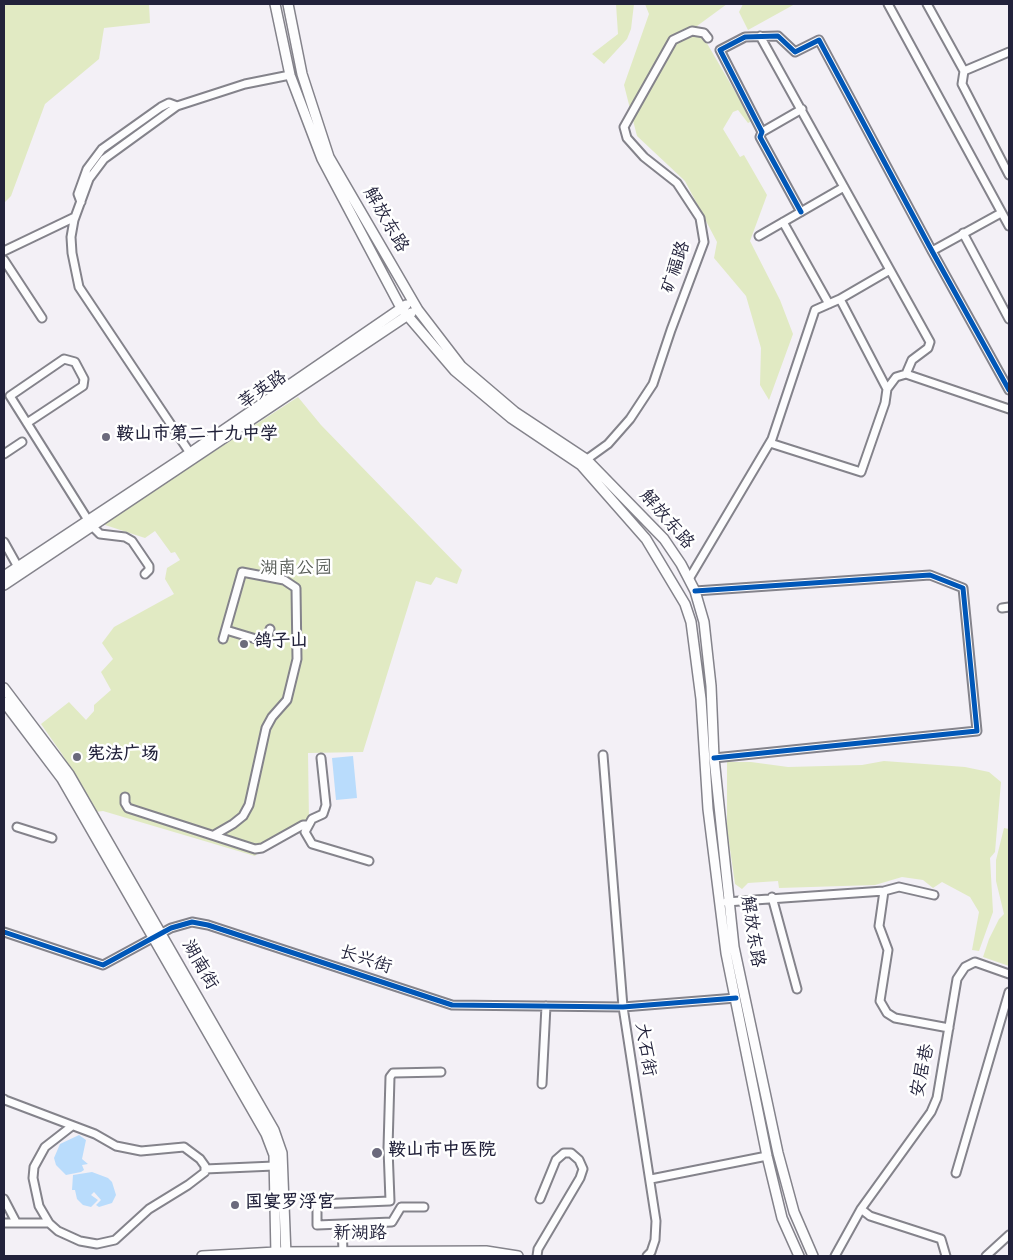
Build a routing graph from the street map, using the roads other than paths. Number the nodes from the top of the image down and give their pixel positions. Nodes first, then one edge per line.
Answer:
1 (275, 4) edge
2 (288, 4) edge
3 (888, 4) edge
4 (927, 4) edge
5 (760, 36) junction
6 (708, 38) dead end
7 (1009, 52) edge
8 (964, 72) junction
9 (290, 75) junction
10 (802, 109) junction
11 (762, 132) junction
12 (1009, 175) edge
13 (844, 187) junction
14 (801, 212) junction
15 (1001, 213) junction
16 (75, 218) junction
17 (783, 222) junction
18 (1009, 226) edge
19 (963, 233) junction
20 (759, 236) dead end
21 (4, 251) edge
22 (932, 251) junction
23 (4, 260) edge
24 (890, 270) junction
25 (840, 299) junction
26 (829, 304) junction
27 (415, 306) junction
28 (404, 311) junction
29 (42, 318) dead end
30 (1009, 319) edge
31 (906, 374) junction
32 (887, 389) junction
33 (1009, 390) edge
34 (1009, 409) edge
35 (27, 423) junction
36 (22, 442) dead end
37 (770, 443) junction
38 (190, 453) junction
39 (4, 454) edge
40 (583, 462) junction
41 (90, 523) junction
42 (4, 542) edge
43 (18, 567) junction
44 (145, 574) dead end
45 (4, 576) edge
46 (689, 578) junction
47 (4, 585) edge
48 (695, 591) junction
49 (270, 629) dead end
50 (226, 630) junction
51 (224, 639) dead end
52 (4, 688) edge
53 (4, 702) edge
54 (603, 754) dead end
55 (320, 758) dead end
56 (714, 758) junction
57 (125, 797) dead end
58 (307, 825) junction
59 (17, 827) dead end
60 (214, 836) junction
61 (52, 838) dead end
62 (370, 861) dead end
63 (884, 890) junction
64 (934, 895) dead end
65 (772, 897) junction
66 (728, 901) junction
67 (718, 903) junction
68 (4, 932) edge
69 (157, 936) junction
70 (1009, 974) edge
71 (797, 989) dead end
72 (1009, 992) edge
73 (736, 998) junction
74 (546, 1006) junction
75 (623, 1007) junction
76 (949, 1028) junction
77 (441, 1072) dead end
78 (542, 1084) dead end
79 (4, 1100) edge
80 (72, 1126) junction
81 (767, 1156) junction
82 (274, 1166) junction
83 (205, 1169) junction
84 (956, 1173) dead end
85 (651, 1179) junction
86 (4, 1199) edge
87 (540, 1199) dead end
88 (424, 1206) dead end
89 (861, 1209) junction
90 (4, 1222) edge
91 (16, 1222) junction
92 (49, 1223) junction
93 (342, 1225) junction
94 (1009, 1235) edge
95 (343, 1252) junction
96 (281, 1254) edge
97 (202, 1256) edge
98 (518, 1256) edge
99 (537, 1256) edge
100 (647, 1256) edge
101 (799, 1256) edge
102 (813, 1256) edge
103 (834, 1256) edge
104 (946, 1256) edge
105 (986, 1256) edge

1 - 9 main road, 解放东路
2 - 27 main road, 解放东路
3 - 15 street
4 - 8 street
5 - 10 street
5 - 11 street
5 - 22 street
6 - 40 street, 矿福路
7 - 8 street
8 - 12 street
9 - 16 street
9 - 28 main road, 解放东路
10 - 11 street
10 - 13 street
11 - 14 street
13 - 14 street
13 - 24 street
14 - 17 street
15 - 18 street
15 - 19 street
16 - 21 street
16 - 38 street
17 - 20 street
17 - 26 street
19 - 22 street
19 - 30 street
22 - 33 street
23 - 29 street
24 - 25 street
24 - 31 street
25 - 26 street
25 - 32 street
26 - 37 street
27 - 28 main road, 莘英路
27 - 40 main road, 解放东路
28 - 38 main road, 莘英路
28 - 40 main road, 解放东路
28 - 41 main road, 莘英路
31 - 32 street
31 - 34 street
32 - 37 street
35 - 35 street
35 - 41 street
36 - 39 street
37 - 46 street
38 - 41 main road, 莘英路
40 - 46 main road, 解放东路
40 - 67 main road, 解放东路
41 - 43 main road, 莘英路
41 - 44 street
41 - 47 main road, 莘英路
42 - 43 street
43 - 45 main road, 莘英路
46 - 48 main road, 解放东路
48 - 56 main road, 解放东路
48 - 56 street
49 - 50 street
50 - 51 street
50 - 60 street
52 - 69 main road, 湖南街
53 - 69 main road, 湖南街
54 - 75 street, 大石街
55 - 58 street
56 - 66 main road, 解放东路
57 - 60 street
58 - 60 street
58 - 62 street
59 - 61 street
63 - 64 street
63 - 65 street
63 - 76 street
65 - 66 street
65 - 71 street
66 - 67 street
66 - 102 main road, 解放东路
67 - 73 main road, 解放东路
68 - 69 street, 长兴街
69 - 74 street, 长兴街
69 - 82 main road, 湖南街
69 - 96 main road, 湖南街
70 - 76 street, 安居巷
72 - 84 street
73 - 75 street, 长兴街
73 - 81 main road, 解放东路
74 - 75 street, 长兴街
74 - 78 street
75 - 85 street, 大石街
76 - 89 street, 安居巷
77 - 93 street
79 - 80 street
80 - 83 street
80 - 92 street
81 - 85 street
81 - 101 main road, 解放东路
82 - 83 street
82 - 96 main road, 湖南街
83 - 92 street
85 - 100 street, 大石街
86 - 91 street
87 - 99 street
88 - 93 street
89 - 103 street, 安居巷
89 - 104 street
90 - 91 street
91 - 92 street
93 - 95 street
94 - 105 street
95 - 96 main road, 新湖路
95 - 98 main road, 新湖路
96 - 97 main road, 新湖路

